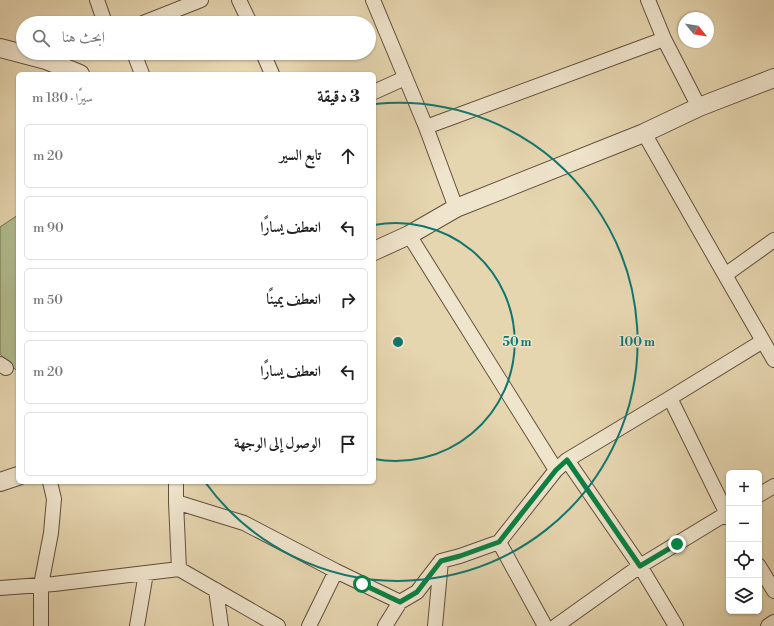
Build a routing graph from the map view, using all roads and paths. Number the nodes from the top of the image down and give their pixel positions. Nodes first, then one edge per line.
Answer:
1 (97, 0) edge
2 (202, 0) edge
3 (240, 0) edge
4 (373, 0) edge
5 (648, 0) edge
6 (103, 16) edge
7 (161, 16) edge
8 (247, 16) edge
9 (664, 39) junction
10 (0, 48) edge
11 (16, 52) edge
12 (46, 60) edge
13 (137, 60) edge
14 (266, 60) edge
15 (75, 72) edge
16 (141, 72) edge
17 (271, 72) edge
18 (405, 78) junction
19 (771, 83) edge
20 (376, 91) edge
21 (699, 107) junction
22 (426, 127) junction
23 (644, 133) junction
24 (456, 208) junction
25 (409, 235) junction
26 (774, 240) edge
27 (376, 250) edge
28 (724, 276) junction
29 (763, 342) junction
30 (774, 360) edge
31 (670, 398) junction
32 (567, 460) junction
33 (556, 470) junction
34 (16, 477) edge
35 (0, 482) edge
36 (50, 484) edge
37 (176, 484) edge
38 (774, 486) edge
39 (762, 493) edge
40 (176, 502) junction
41 (726, 511) edge
42 (726, 516) edge
43 (499, 542) junction
44 (441, 561) junction
45 (640, 566) junction
46 (179, 569) junction
47 (336, 571) junction
48 (762, 571) edge
49 (146, 573) junction
50 (40, 585) junction
51 (0, 588) edge
52 (216, 590) junction
53 (774, 590) edge
54 (400, 602) junction
55 (774, 622) edge
56 (41, 626) edge
57 (137, 626) edge
58 (221, 626) edge
59 (278, 626) edge
60 (309, 626) edge
61 (385, 626) edge
62 (435, 626) edge
63 (545, 626) edge
64 (556, 626) edge
65 (676, 626) edge
66 (768, 626) edge

1 - 6 street
2 - 7 street
3 - 8 street
4 - 18 street
5 - 9 street
9 - 21 street
9 - 22 street
10 - 11 street
12 - 15 street
13 - 16 street
14 - 17 street
18 - 20 street
18 - 22 street
19 - 21 street
21 - 23 street
22 - 24 street
23 - 24 street
23 - 28 street
24 - 25 street
25 - 27 street
25 - 33 street
26 - 28 street
28 - 29 street
29 - 30 street
29 - 31 street
31 - 32 street
31 - 41 street
32 - 33 street
32 - 45 street
33 - 43 street
34 - 35 street
36 - 50 street
37 - 40 street
38 - 39 street
40 - 46 street
40 - 47 street
42 - 45 street
43 - 44 street
43 - 63 street
44 - 54 street
44 - 62 street
45 - 64 street
45 - 65 street
46 - 49 street
46 - 52 street
47 - 54 street
47 - 60 street
48 - 53 street
49 - 50 street
49 - 57 street
50 - 51 street
50 - 56 street
52 - 58 street
52 - 59 street
54 - 61 street
55 - 66 street

